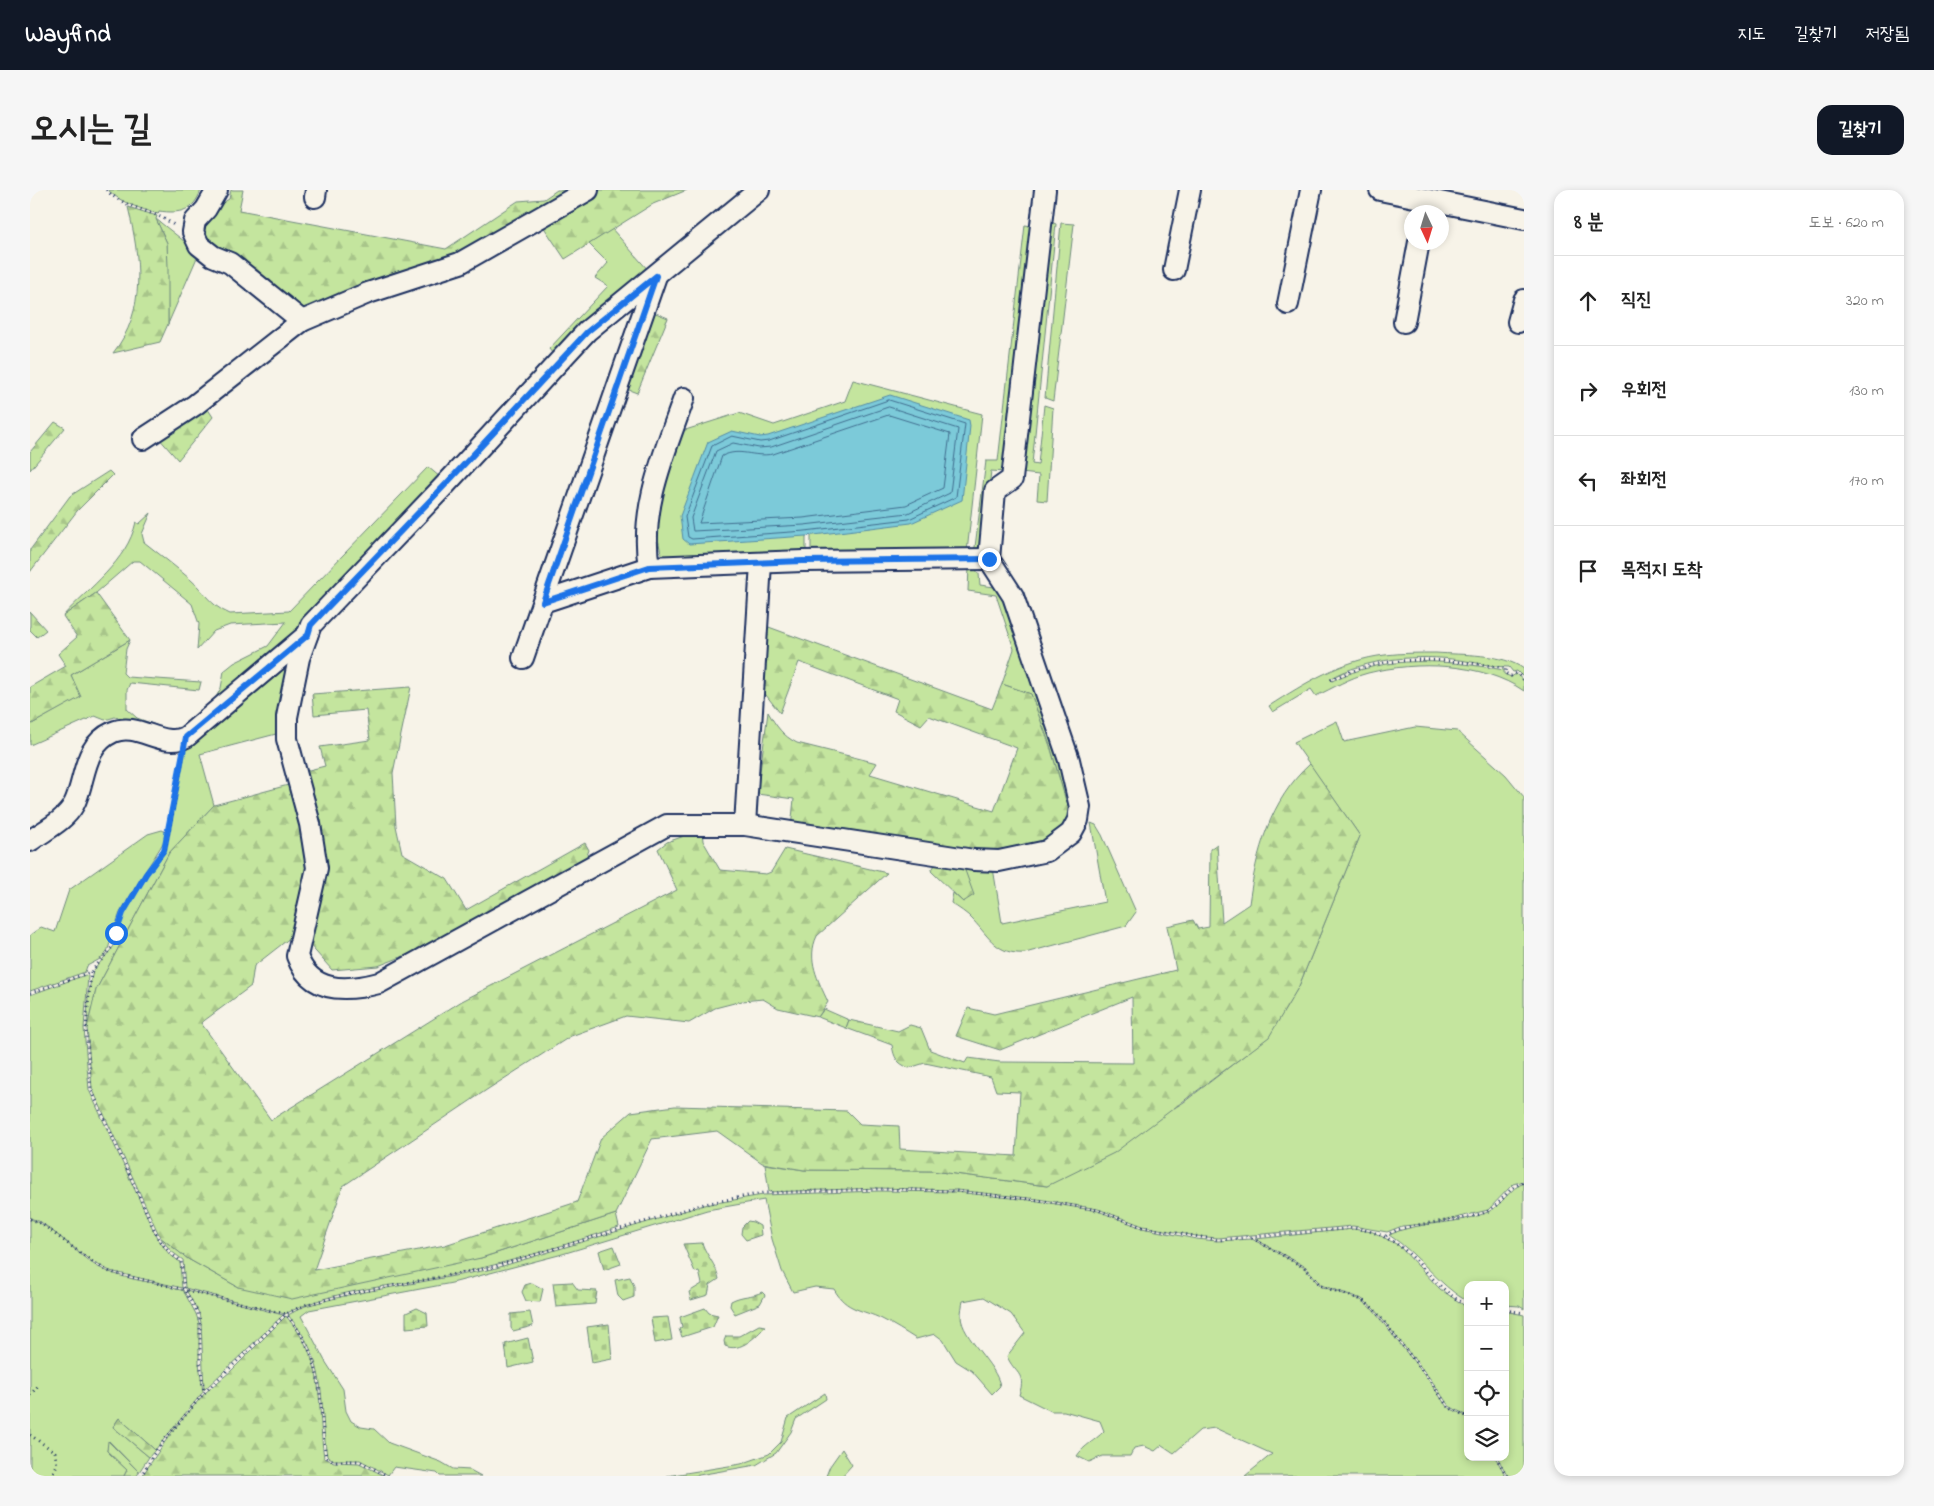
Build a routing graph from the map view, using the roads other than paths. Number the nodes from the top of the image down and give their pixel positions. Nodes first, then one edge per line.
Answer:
1 (217, 190) edge
2 (588, 190) edge
3 (759, 190) edge
4 (1045, 190) edge
5 (1190, 190) edge
6 (1311, 190) edge
7 (1380, 190) edge
8 (1423, 205) edge
9 (1449, 209) edge
10 (1524, 219) edge
11 (1418, 250) edge
12 (1174, 270) dead end
13 (656, 276) junction
14 (1524, 300) edge
15 (1288, 304) dead end
16 (302, 321) junction
17 (1404, 322) dead end
18 (1518, 322) dead end
19 (684, 398) dead end
20 (143, 439) dead end
21 (989, 559) junction
22 (761, 563) junction
23 (649, 567) junction
24 (543, 602) junction
25 (308, 635) junction
26 (523, 658) dead end
27 (745, 825) junction
28 (30, 841) edge

1 - 16 street
2 - 16 street
3 - 13 street
4 - 21 street
5 - 12 street
6 - 15 street
7 - 8 street
9 - 10 street
11 - 17 street
13 - 24 street
13 - 25 street
14 - 18 street
16 - 20 street
19 - 23 street
21 - 22 street
21 - 27 street
22 - 23 street
22 - 27 street
23 - 24 street
24 - 26 street
25 - 27 street
25 - 28 street

